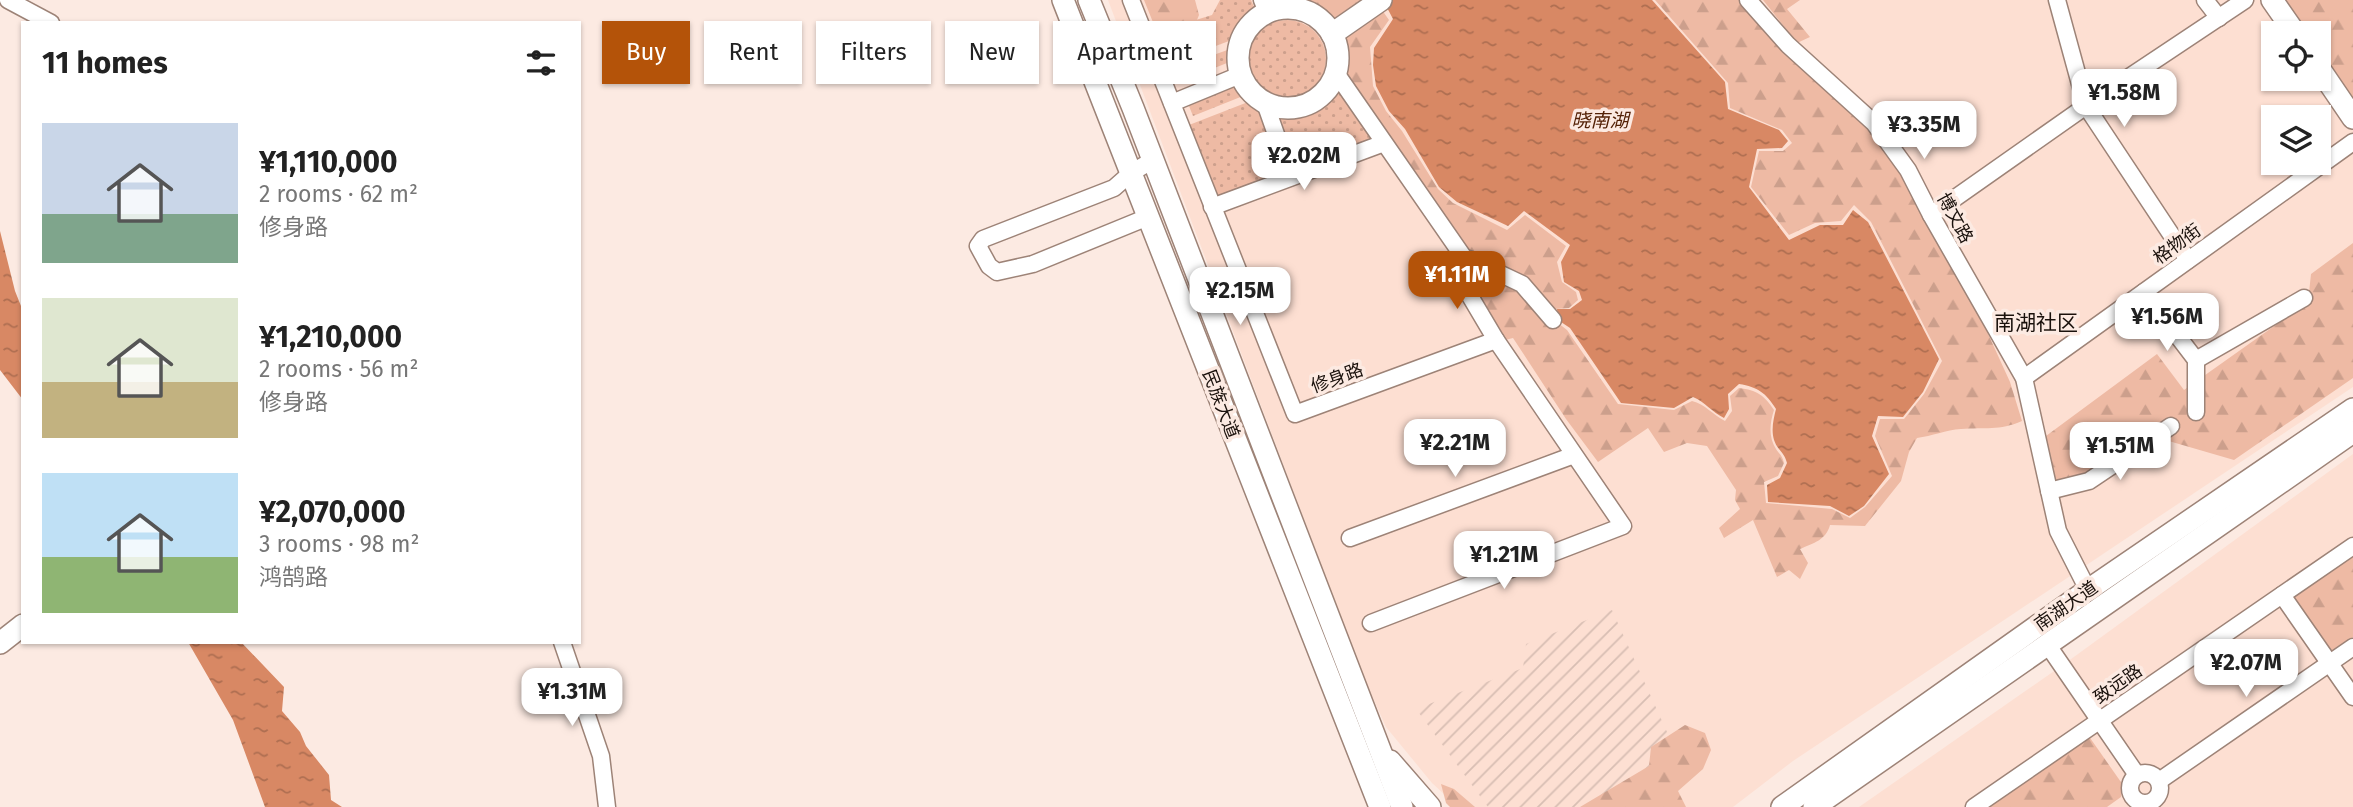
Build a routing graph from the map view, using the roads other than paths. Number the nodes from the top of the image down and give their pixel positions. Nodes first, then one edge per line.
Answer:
1 (8, 0) edge
2 (1063, 0) edge
3 (1089, 0) edge
4 (1131, 0) edge
5 (1748, 0) edge
6 (2057, 0) edge
7 (2205, 0) edge
8 (2245, 0) edge
9 (2272, 0) edge
10 (1374, 5) edge
11 (1264, 6) edge
12 (2218, 18) junction
13 (47, 21) edge
14 (2287, 21) edge
15 (1332, 34) junction
16 (1336, 73) junction
17 (1240, 75) junction
18 (2331, 86) edge
19 (1172, 103) junction
20 (1265, 103) junction
21 (2087, 106) junction
22 (2353, 118) edge
23 (2353, 142) edge
24 (1384, 143) junction
25 (1153, 160) junction
26 (1131, 173) junction
27 (1291, 177) junction
28 (1212, 207) junction
29 (1931, 215) junction
30 (1148, 217) junction
31 (1469, 259) dead end
32 (2188, 260) junction
33 (2144, 292) junction
34 (2304, 298) dead end
35 (1553, 320) dead end
36 (1496, 340) junction
37 (2196, 360) junction
38 (2024, 378) junction
39 (2353, 409) edge
40 (2196, 412) dead end
41 (2171, 426) dead end
42 (2353, 432) edge
43 (1574, 455) junction
44 (2049, 491) junction
45 (1349, 538) dead end
46 (2353, 546) edge
47 (2088, 590) junction
48 (2282, 595) junction
49 (1371, 623) dead end
50 (21, 627) edge
51 (0, 643) edge
52 (563, 644) edge
53 (2047, 644) junction
54 (2353, 647) edge
55 (2329, 663) junction
56 (2353, 697) edge
57 (2099, 720) junction
58 (1381, 750) junction
59 (2137, 775) junction
60 (2159, 781) junction
61 (2129, 803) edge
62 (607, 807) edge
63 (1380, 807) edge
64 (1402, 807) edge
65 (1430, 807) edge
66 (1782, 807) edge
67 (1814, 807) edge
68 (1974, 807) edge

1 - 13 street
2 - 26 main road, 民族大道
3 - 25 main road, 民族大道
4 - 19 street, 修身路
5 - 29 street, 博文路
6 - 21 street
7 - 12 street
8 - 12 street
9 - 14 main road
10 - 15 main road
11 - 15 main road
11 - 17 main road
12 - 21 street
15 - 16 main road
16 - 20 main road
16 - 24 street
17 - 19 street
17 - 20 main road
18 - 22 main road
19 - 28 street, 修身路
20 - 27 street
21 - 29 street
21 - 32 street
23 - 32 street, 格物街
24 - 27 street
24 - 36 street
25 - 26 street
25 - 58 main road, 民族大道
26 - 30 main road, 民族大道
26 - 30 street
27 - 28 street
28 - 36 street, 修身路
29 - 38 street, 博文路
30 - 63 main road, 民族大道
31 - 35 street
32 - 33 street, 格物街
33 - 37 street
33 - 38 street, 格物街
34 - 37 street
36 - 43 street
37 - 40 street
38 - 44 street, 博文路
39 - 47 main road, 南湖大道
41 - 44 street
42 - 53 main road, 南湖大道
43 - 45 street
43 - 49 street
44 - 47 street, 博文路
46 - 48 street, 致远路
47 - 66 main road, 南湖大道
48 - 55 street
48 - 57 street, 致远路
50 - 51 main road
52 - 62 street
53 - 57 street
53 - 67 main road, 南湖大道
54 - 55 street
55 - 56 street
55 - 60 street
57 - 59 street
57 - 68 street, 致远路
58 - 64 main road, 民族大道
58 - 65 main road
59 - 60 street
59 - 61 street
60 - 61 street

